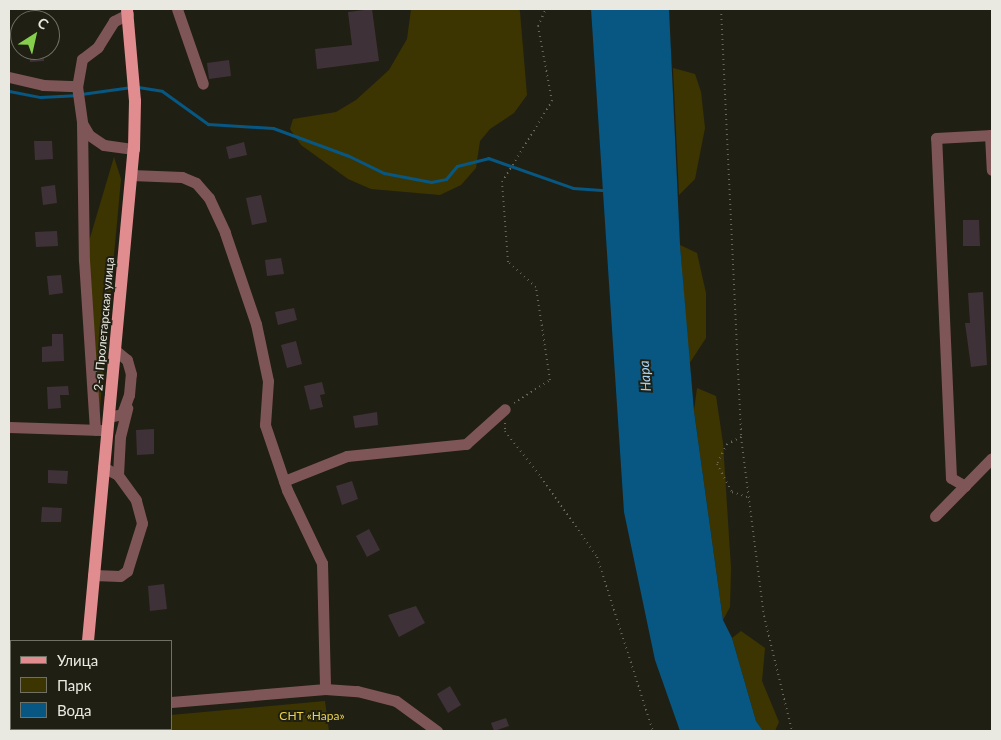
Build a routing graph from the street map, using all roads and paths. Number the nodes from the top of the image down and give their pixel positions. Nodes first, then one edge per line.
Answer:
1 (177, 9) edge
2 (546, 9) edge
3 (721, 9) edge
4 (127, 12) edge
5 (9, 77) edge
6 (203, 84) dead end
7 (77, 86) junction
8 (82, 122) junction
9 (991, 135) edge
10 (134, 149) junction
11 (992, 170) edge
12 (131, 175) junction
13 (116, 350) junction
14 (126, 408) junction
15 (505, 409) junction
16 (109, 417) junction
17 (9, 427) edge
18 (101, 430) junction
19 (741, 437) junction
20 (992, 458) edge
21 (103, 467) junction
22 (118, 475) junction
23 (284, 481) junction
24 (965, 486) junction
25 (750, 498) junction
26 (935, 516) dead end
27 (93, 575) junction
28 (88, 640) edge
29 (325, 689) junction
30 (172, 702) edge
31 (437, 731) edge
32 (653, 731) edge
33 (792, 731) edge

1 - 6 street
2 - 15 path
3 - 19 path
4 - 7 street
4 - 10 main road, 2-я Пролетарская улица
5 - 7 street
7 - 8 street
8 - 10 street
8 - 18 street
9 - 11 street
9 - 24 street
10 - 12 main road, 2-я Пролетарская улица
12 - 13 main road, 2-я Пролетарская улица
12 - 23 street
13 - 14 street
13 - 16 main road, 2-я Пролетарская улица
14 - 16 street
14 - 22 street
15 - 23 street
15 - 32 path
16 - 18 main road, 2-я Пролетарская улица
17 - 18 street
18 - 21 main road, 2-я Пролетарская улица
19 - 25 path
19 - 25 path
20 - 24 street
21 - 22 street
21 - 27 main road, 2-я Пролетарская улица
22 - 27 street
23 - 29 street
24 - 26 street
25 - 33 path
27 - 28 main road, 2-я Пролетарская улица
29 - 30 street
29 - 31 street

